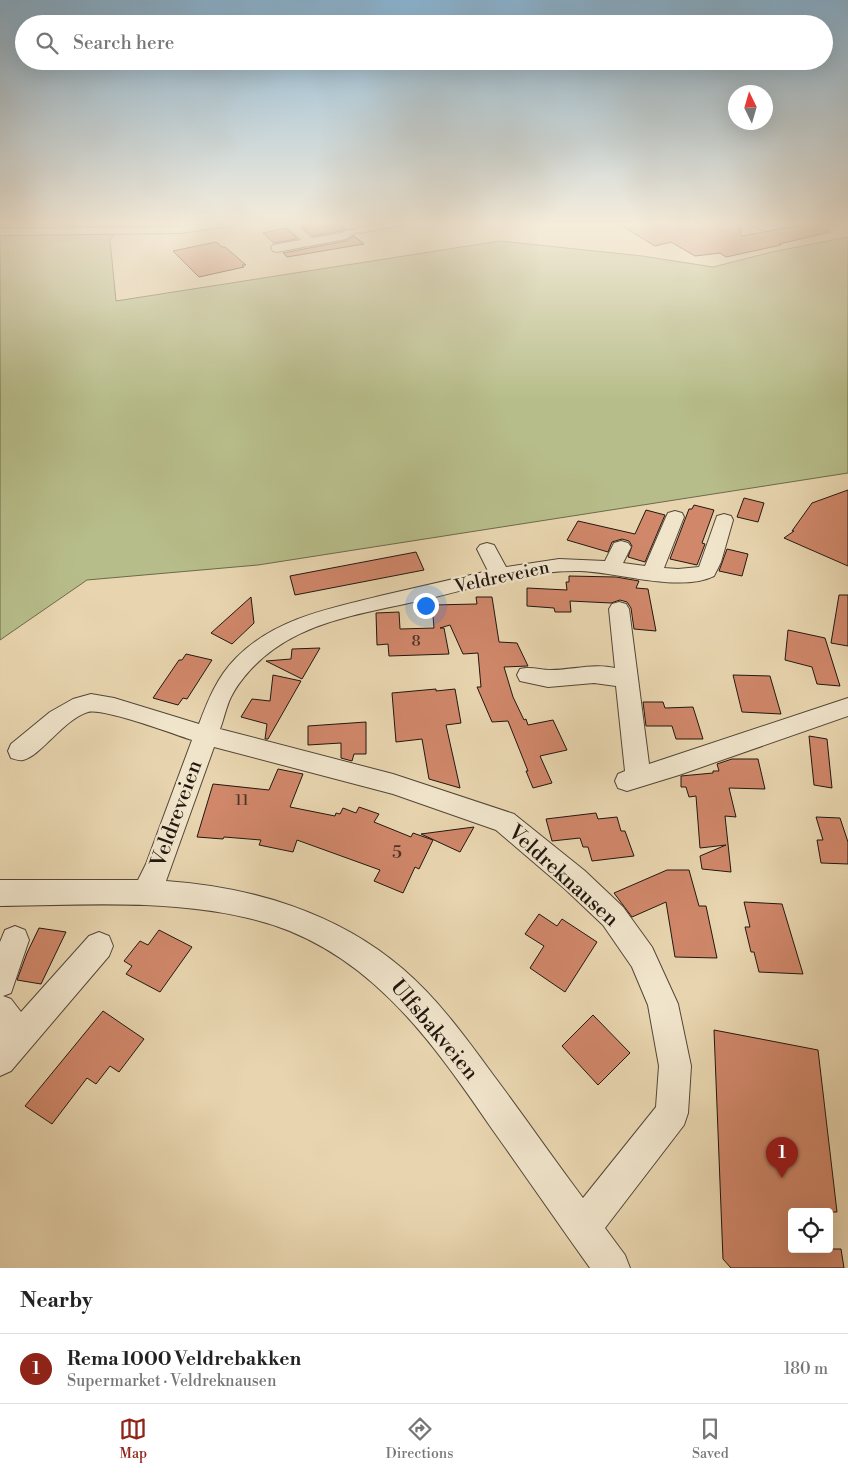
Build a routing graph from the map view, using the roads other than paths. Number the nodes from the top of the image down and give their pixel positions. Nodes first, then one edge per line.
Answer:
1 (675, 517) dead end
2 (724, 520) dead end
3 (621, 547) dead end
4 (487, 549) dead end
5 (611, 569) junction
6 (652, 573) junction
7 (500, 575) junction
8 (619, 609) dead end
9 (528, 675) dead end
10 (628, 682) junction
11 (848, 707) edge
12 (205, 735) junction
13 (20, 751) dead end
14 (0, 893) edge
15 (146, 893) junction
16 (15, 940) dead end
17 (99, 946) dead end
18 (0, 982) edge
19 (0, 1010) edge
20 (20, 1036) junction
21 (0, 1060) edge
22 (583, 1228) junction
23 (612, 1268) edge

1 - 6 street
2 - 6 street, Veldreveien
3 - 5 street
4 - 7 street
5 - 6 street, Veldreveien
5 - 7 street, Veldreveien
7 - 12 street, Veldreveien
8 - 10 street
9 - 10 street
10 - 11 street
12 - 13 street
12 - 15 street, Veldreveien
12 - 22 street, Veldreknausen
14 - 15 street, Ulfsbakveien
15 - 22 street, Ulfsbakveien
16 - 18 street
17 - 20 street
19 - 20 street
20 - 21 street
22 - 23 street, Ulfsbakveien

